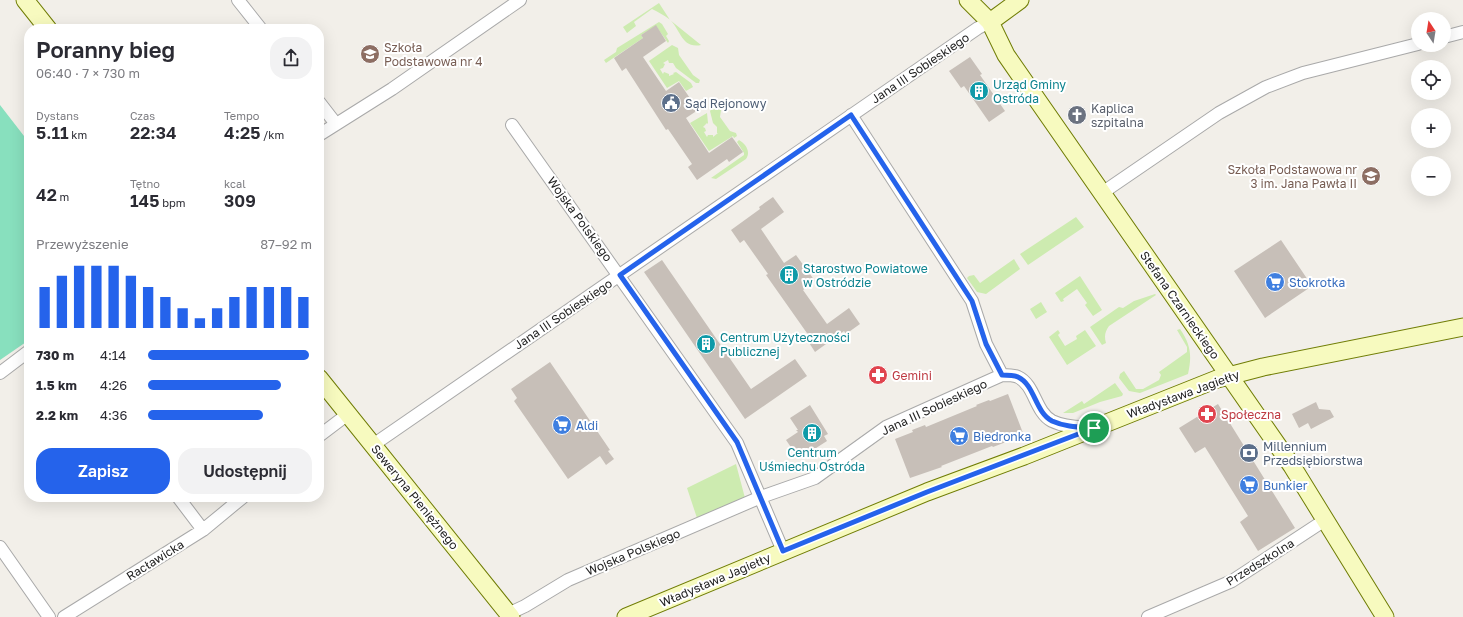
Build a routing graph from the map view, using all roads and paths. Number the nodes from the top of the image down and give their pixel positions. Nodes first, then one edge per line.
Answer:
1 (25, 0) edge
2 (238, 0) edge
3 (520, 0) edge
4 (968, 0) edge
5 (1020, 0) edge
6 (990, 22) junction
7 (44, 24) edge
8 (257, 24) edge
9 (1463, 32) edge
10 (1451, 35) edge
11 (1411, 46) edge
12 (324, 108) edge
13 (851, 115) junction
14 (336, 124) junction
15 (512, 125) dead end
16 (324, 132) edge
17 (1102, 193) junction
18 (620, 275) junction
19 (1463, 327) edge
20 (24, 355) edge
21 (0, 373) edge
22 (1002, 375) junction
23 (1228, 375) junction
24 (324, 384) edge
25 (348, 414) junction
26 (1094, 428) junction
27 (324, 432) edge
28 (373, 445) junction
29 (761, 497) junction
30 (182, 502) edge
31 (237, 502) edge
32 (1325, 520) junction
33 (203, 530) junction
34 (0, 546) edge
35 (783, 551) junction
36 (510, 616) edge
37 (49, 617) edge
38 (64, 617) edge
39 (626, 617) edge
40 (1148, 617) edge
41 (1385, 617) edge

1 - 7 street
2 - 8 street
3 - 14 street
4 - 6 street, Stefana Czarnieckiego
5 - 6 street
6 - 13 street, Jana III Sobieskiego
6 - 17 street, Stefana Czarnieckiego
9 - 10 street
11 - 17 street
12 - 14 street
13 - 18 street, Jana III Sobieskiego
13 - 22 street, Jana III Sobieskiego
14 - 16 street
15 - 18 street, Wojska Polskiego
17 - 23 street, Stefana Czarnieckiego
18 - 28 street, Jana III Sobieskiego
18 - 29 street, Wojska Polskiego
19 - 23 street, Władysława Jagiełły
20 - 21 street
22 - 26 street
22 - 29 street, Jana III Sobieskiego
23 - 26 street, Władysława Jagiełły
23 - 32 street, Stefana Czarnieckiego
24 - 25 street, Seweryna Pieniężnego
25 - 27 street
25 - 28 street, Seweryna Pieniężnego
26 - 35 street, Władysława Jagiełły
28 - 36 street, Seweryna Pieniężnego
29 - 35 street, Wojska Polskiego
29 - 36 street, Wojska Polskiego
30 - 33 street
31 - 33 street, Racławicka
32 - 40 street, Przedszkolna
32 - 41 street, Stefana Czarnieckiego
33 - 38 street, Racławicka
34 - 37 street
35 - 39 street, Władysława Jagiełły

